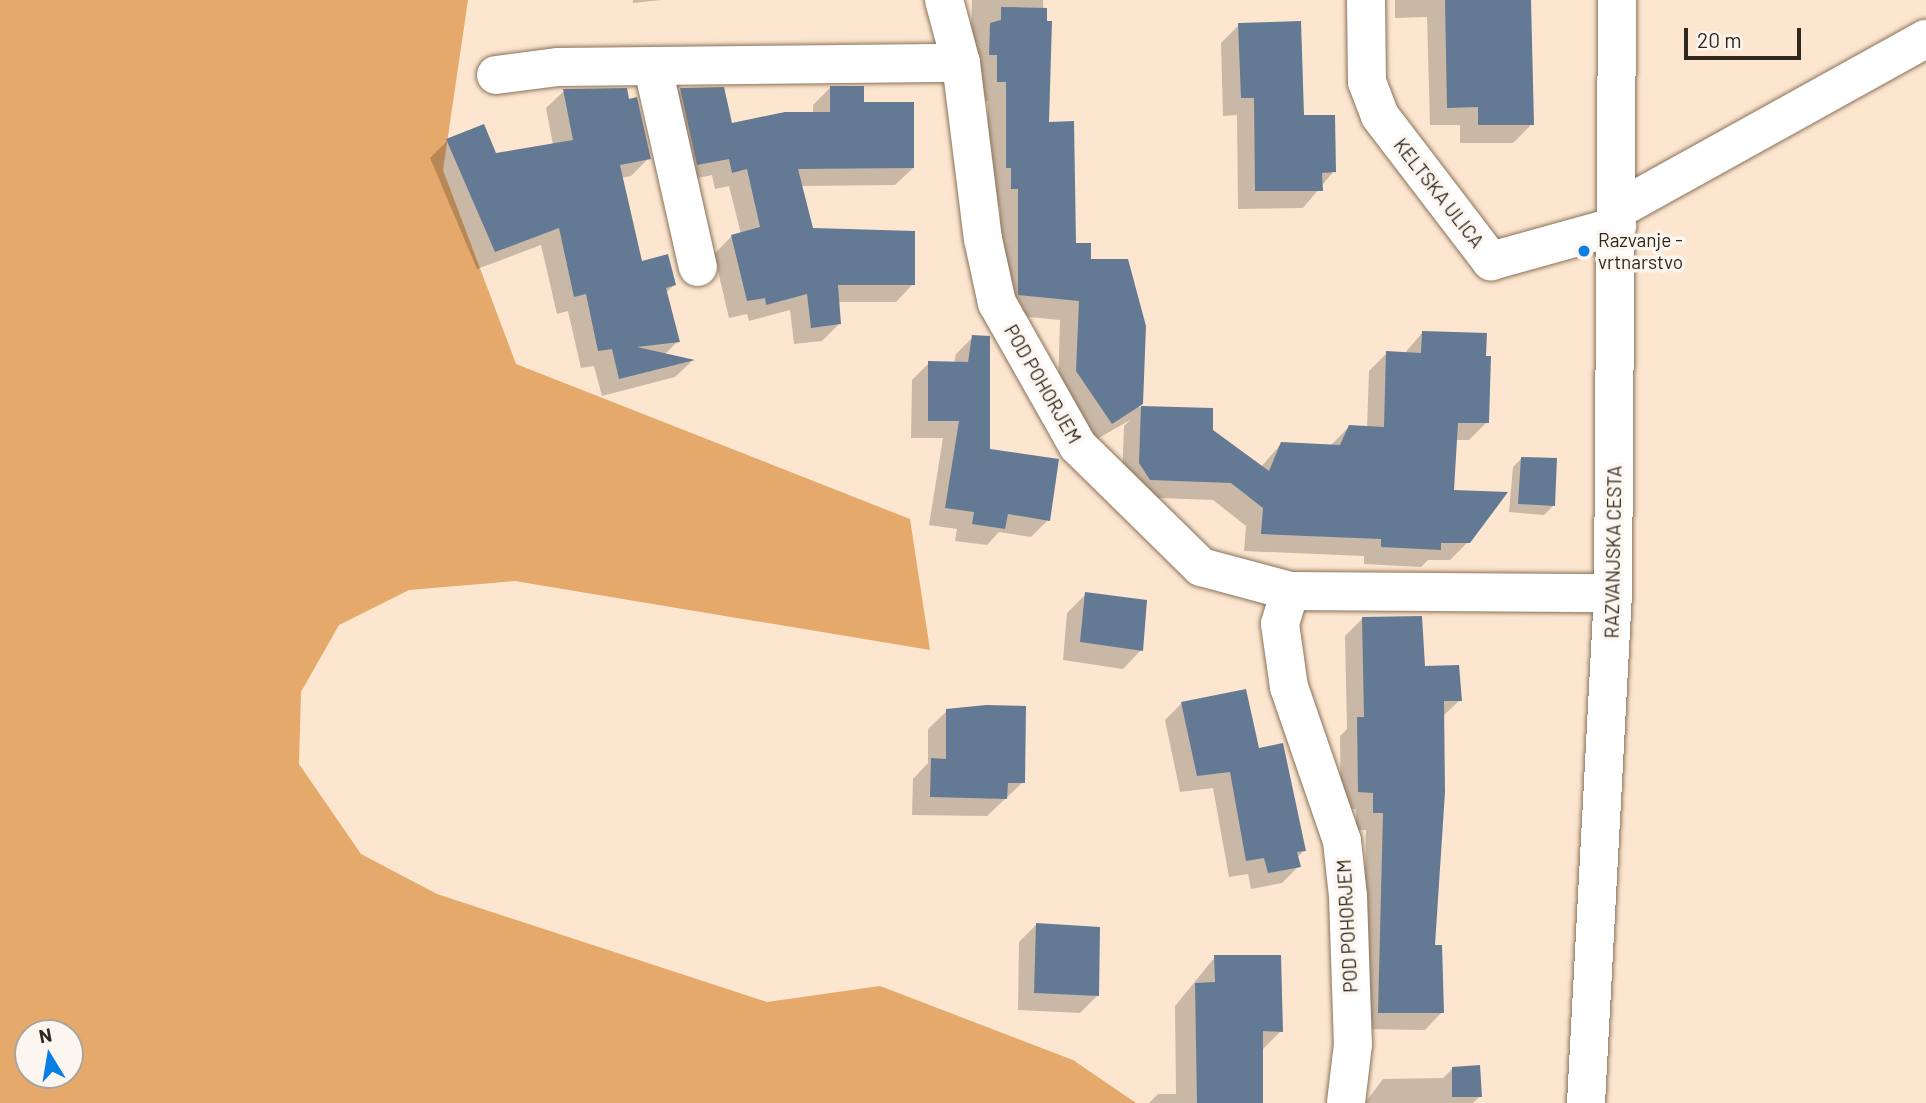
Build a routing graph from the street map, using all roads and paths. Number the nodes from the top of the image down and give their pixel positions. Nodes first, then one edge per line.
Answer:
1 (944, 0) edge
2 (1366, 0) edge
3 (1618, 0) edge
4 (1926, 39) edge
5 (961, 63) junction
6 (653, 68) junction
7 (496, 75) dead end
8 (1617, 218) junction
9 (698, 267) dead end
10 (1290, 591) junction
11 (1613, 593) junction
12 (1346, 1103) edge
13 (1586, 1103) edge

1 - 5 street, POD POHORJEM
2 - 8 street, KELTSKA ULICA
3 - 8 street, RAZVANJSKA CESTA
4 - 8 street
5 - 6 street
5 - 10 street, POD POHORJEM
6 - 7 street
6 - 9 street
8 - 11 street, RAZVANJSKA CESTA
10 - 11 street, POD POHORJEM
10 - 12 street, POD POHORJEM
11 - 13 street, RAZVANJSKA CESTA

